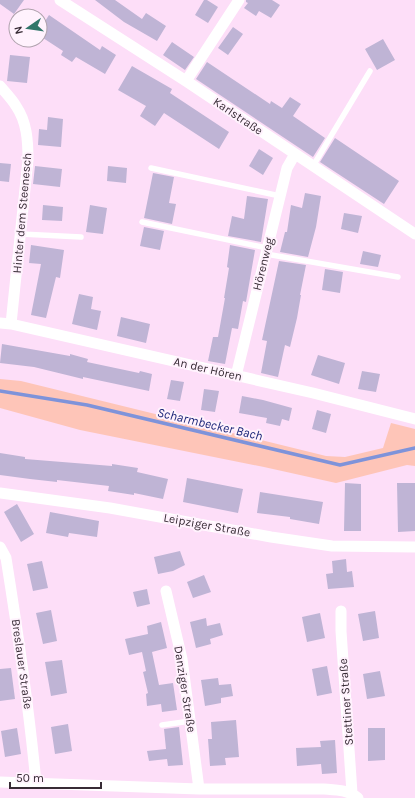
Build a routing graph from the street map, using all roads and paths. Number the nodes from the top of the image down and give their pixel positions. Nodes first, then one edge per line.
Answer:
1 (60, 0) edge
2 (239, 0) edge
3 (370, 71) dead end
4 (186, 81) junction
5 (0, 86) edge
6 (295, 154) junction
7 (314, 166) junction
8 (150, 168) dead end
9 (280, 196) junction
10 (142, 222) dead end
11 (21, 234) junction
12 (415, 234) edge
13 (81, 237) dead end
14 (266, 251) junction
15 (398, 277) dead end
16 (0, 323) edge
17 (11, 324) junction
18 (236, 376) junction
19 (415, 419) edge
20 (0, 492) edge
21 (415, 547) edge
22 (0, 548) edge
23 (166, 591) dead end
24 (341, 611) dead end
25 (191, 721) junction
26 (162, 725) dead end
27 (0, 782) edge
28 (36, 783) junction
29 (199, 789) junction
30 (355, 796) edge

1 - 4 street, Karlstraße
2 - 4 street
3 - 7 lane
4 - 6 street, Karlstraße
5 - 11 street, Hinter dem Steenesch
6 - 7 street, Karlstraße
6 - 9 street, Hörenweg
7 - 12 street, Karlstraße
8 - 9 lane
9 - 14 street, Hörenweg
10 - 14 lane
11 - 13 lane
11 - 17 street, Hinter dem Steenesch
14 - 15 lane
14 - 18 street, Hörenweg
16 - 17 street, An der Hören
17 - 18 street, An der Hören
18 - 19 street, An der Hören
20 - 21 street, Leipziger Straße
22 - 28 street, Breslauer Straße
23 - 25 street, Danziger Straße
24 - 30 street, Stettiner Straße
25 - 26 lane
25 - 29 street, Danziger Straße
27 - 28 street
28 - 29 street
29 - 30 street

